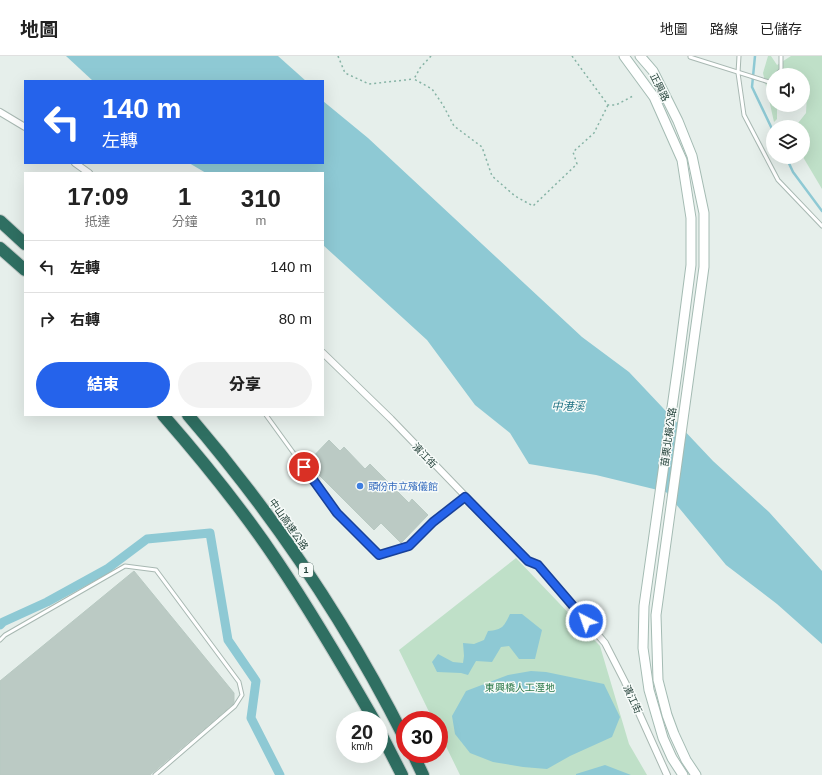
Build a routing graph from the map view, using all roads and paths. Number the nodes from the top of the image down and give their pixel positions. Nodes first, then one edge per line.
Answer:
1 (338, 56) edge
2 (431, 56) edge
3 (572, 56) edge
4 (624, 56) edge
5 (640, 56) edge
6 (690, 56) edge
7 (739, 56) edge
8 (780, 56) edge
9 (781, 68) edge
10 (738, 72) junction
11 (414, 79) junction
12 (766, 81) edge
13 (633, 96) dead end
14 (654, 97) joint
15 (608, 106) junction
16 (0, 112) edge
17 (678, 121) joint
18 (24, 126) edge
19 (76, 164) edge
20 (88, 172) edge
21 (0, 221) edge
22 (822, 226) edge
23 (24, 243) edge
24 (0, 248) edge
25 (24, 269) edge
26 (324, 354) edge
27 (165, 416) edge
28 (189, 416) edge
29 (267, 416) edge
30 (465, 497) junction
31 (0, 640) edge
32 (369, 711) edge
33 (396, 722) edge
34 (388, 748) edge
35 (417, 763) edge
36 (155, 775) edge
37 (402, 775) edge
38 (423, 775) edge
39 (667, 775) edge
40 (683, 775) edge
41 (696, 775) edge

1 - 11 path
2 - 11 path
3 - 15 path
4 - 14 main road, 正興路
5 - 17 main road, 正興路
6 - 10 lane
7 - 10 lane
8 - 9 lane
10 - 12 lane
10 - 22 lane
11 - 15 path
13 - 15 path
14 - 40 main road, 苗栗北橫公路
16 - 18 street
17 - 41 main road, 苗栗北橫公路
19 - 20 street
21 - 23 highway
24 - 25 highway
26 - 30 street, 濱江街
27 - 32 highway, 1
28 - 33 highway, 中山高速公路 / 1
29 - 30 lane
30 - 39 street, 濱江街
31 - 36 lane
34 - 37 highway
35 - 38 highway

